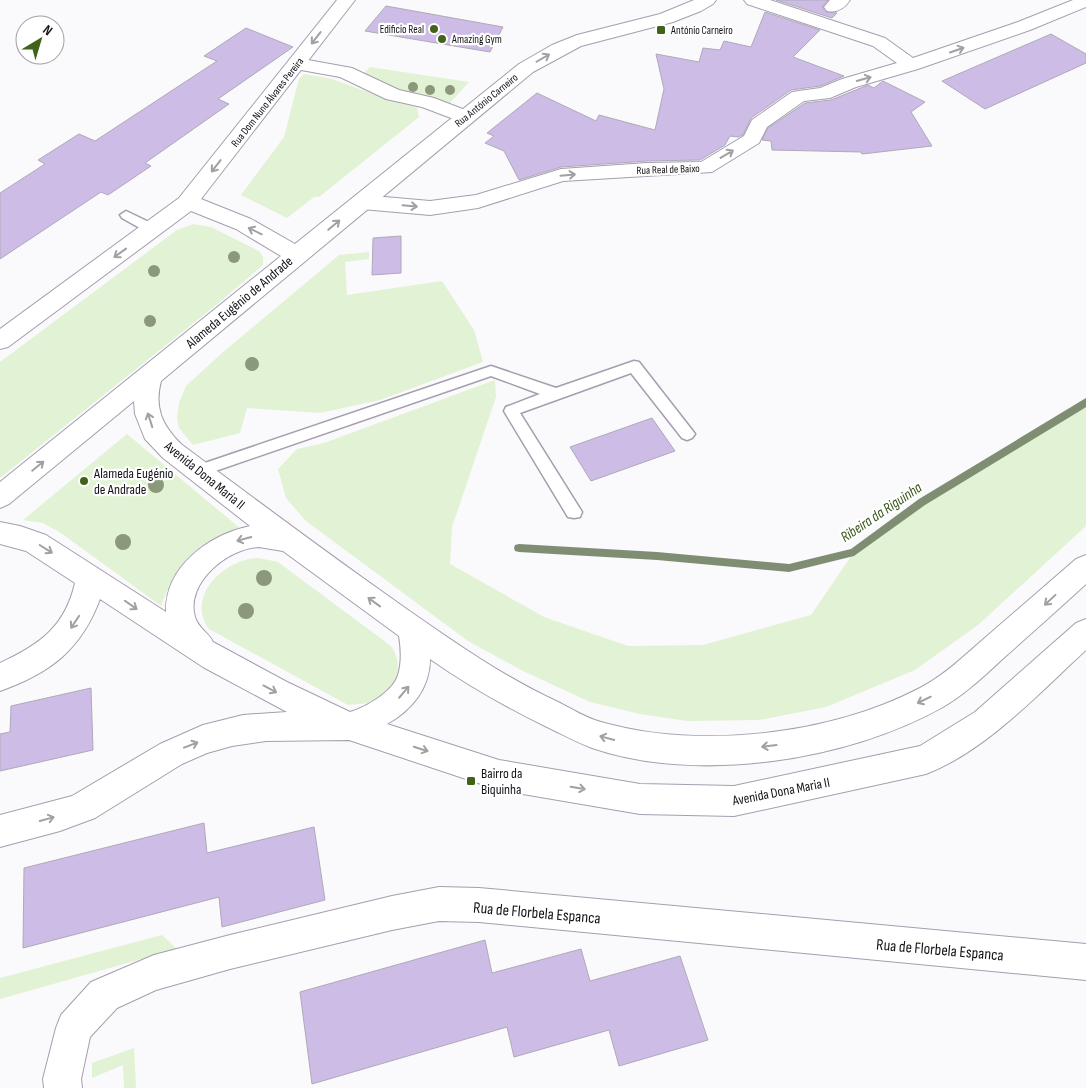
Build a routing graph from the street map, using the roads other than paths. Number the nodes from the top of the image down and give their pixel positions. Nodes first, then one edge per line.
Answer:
1 (346, 0) edge
2 (707, 0) edge
3 (753, 0) edge
4 (1086, 1) edge
5 (837, 4) edge
6 (816, 22) junction
7 (879, 42) junction
8 (296, 64) junction
9 (911, 65) junction
10 (466, 117) junction
11 (362, 202) junction
12 (187, 203) junction
13 (126, 215) dead end
14 (152, 229) junction
15 (296, 256) junction
16 (0, 341) edge
17 (161, 366) junction
18 (556, 394) junction
19 (687, 434) dead end
20 (198, 471) junction
21 (0, 497) edge
22 (574, 512) dead end
23 (0, 534) edge
24 (291, 542) junction
25 (1086, 566) edge
26 (91, 577) junction
27 (413, 631) junction
28 (1086, 632) edge
29 (213, 658) junction
30 (0, 678) edge
31 (349, 726) junction
32 (0, 832) edge
33 (1086, 962) edge
34 (63, 1088) edge

1 -> 8 street, Rua Dom Nuno Álvares Pereira
10 -> 2 street, Rua António Carneiro
3 - 6 street
9 -> 4 street, Rua Real de Baixo
5 - 6 street
5 - 7 street
6 - 7 street
7 - 9 street
8 - 10 street
8 -> 12 street, Rua Dom Nuno Álvares Pereira
11 -> 9 street, Rua Real de Baixo
10 - 11 street, Rua António Carneiro
15 -> 11 street, Rua António Carneiro
12 - 14 street
15 -> 12 street, Alameda Eugênio de Andrade
13 - 14 lane
14 -> 16 street
15 - 17 street, Alameda Eugênio de Andrade
20 -> 17 street, Avenida Dona Maria II
21 -> 17 street, Alameda Eugênio de Andrade
18 - 19 lane
18 - 20 lane
18 - 22 lane
20 - 24 street, Avenida Dona Maria II
23 -> 26 street, Avenida Dona Maria II
27 -> 24 street, Avenida Dona Maria II
24 -> 29 street, Avenida Dona Maria II
25 -> 27 street, Avenida Dona Maria II
26 -> 29 street, Avenida Dona Maria II
26 -> 30 street
31 -> 27 street
31 -> 28 street, Avenida Dona Maria II
29 -> 31 street, Avenida Dona Maria II
32 -> 31 street
33 - 34 street, Rua de Florbela Espanca

